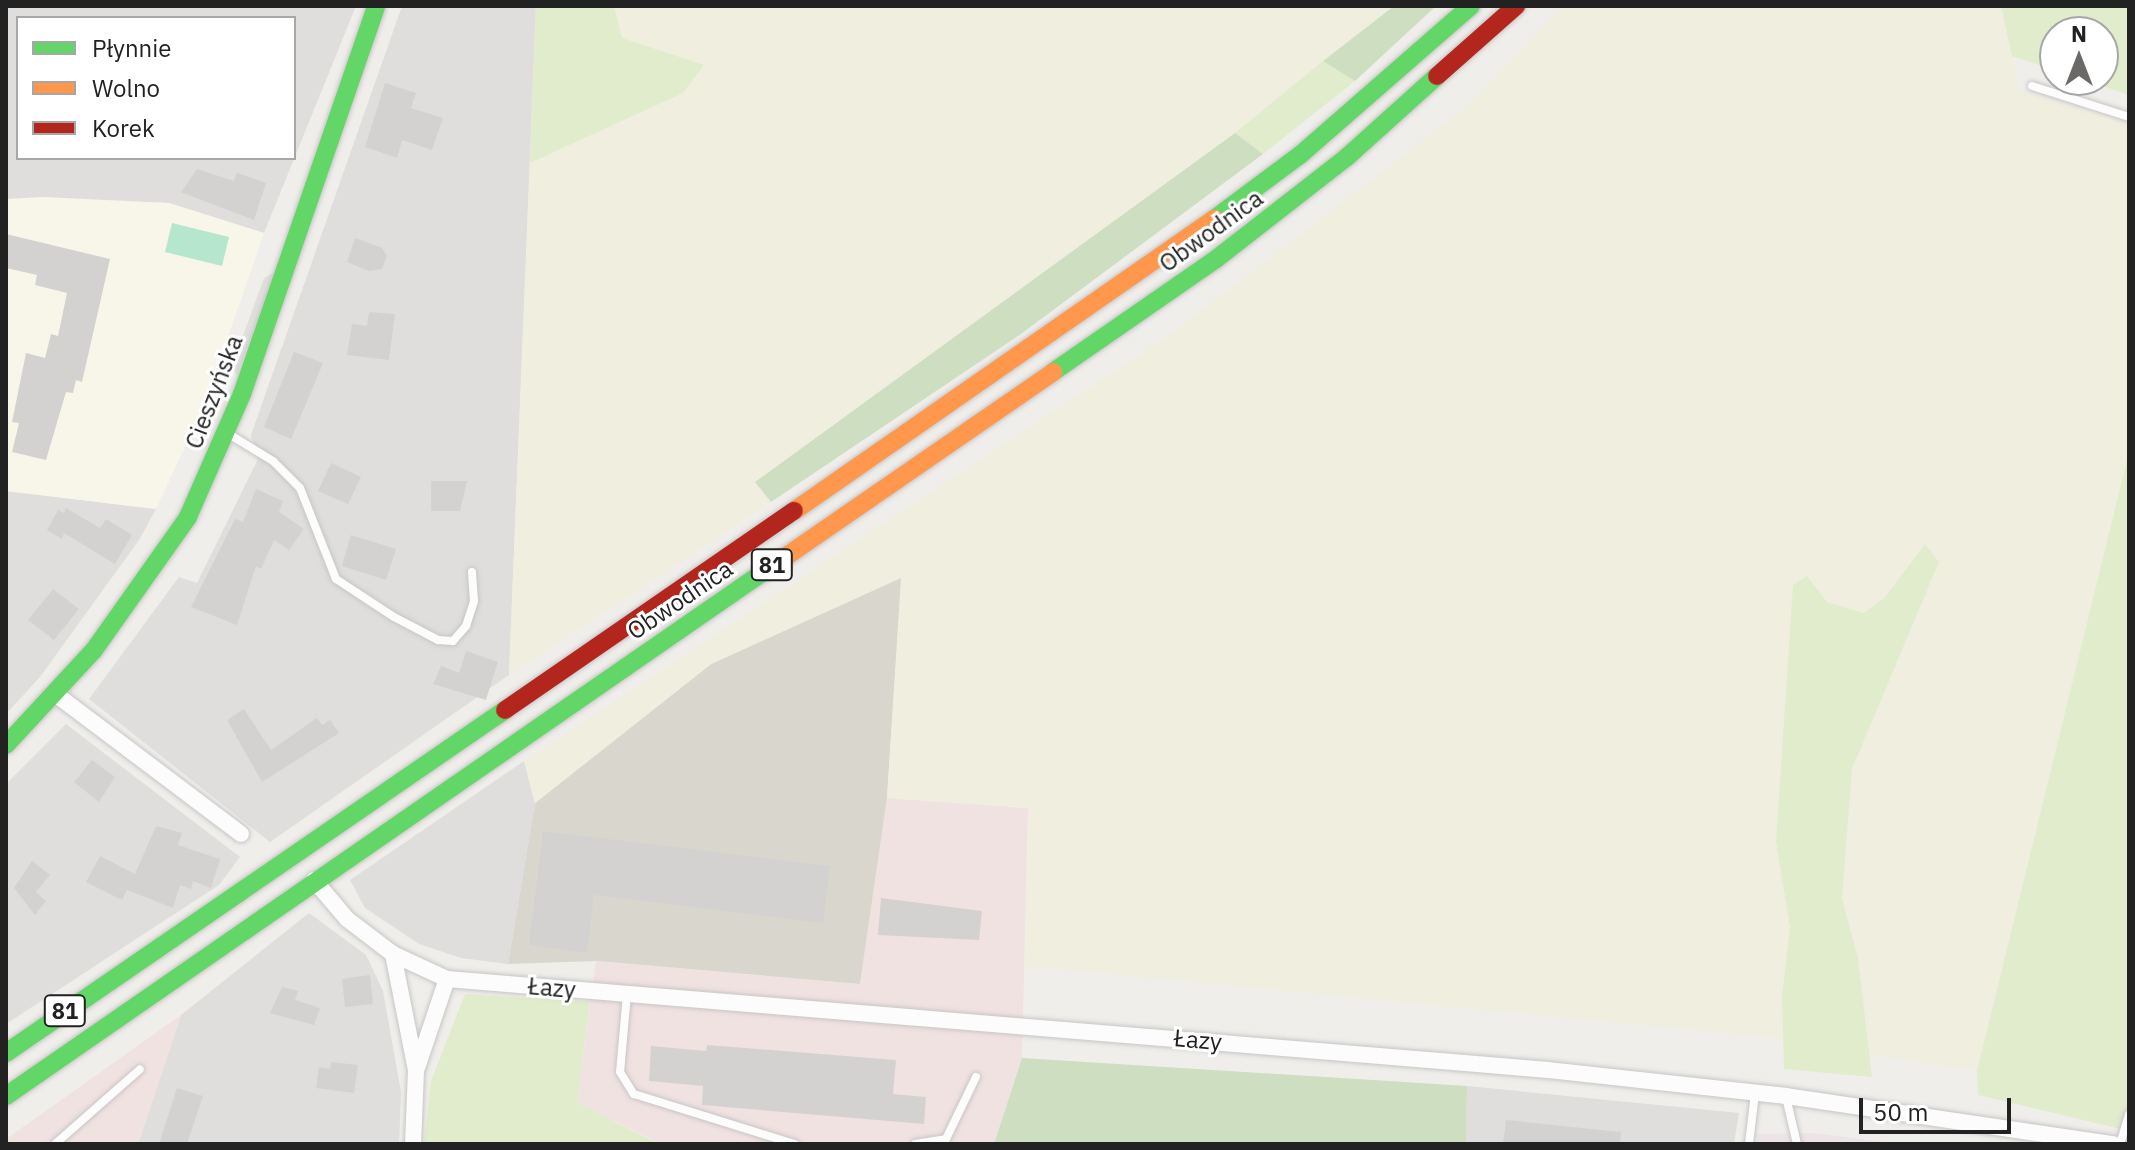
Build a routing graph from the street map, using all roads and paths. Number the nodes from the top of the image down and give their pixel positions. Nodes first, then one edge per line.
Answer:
1 (376, 6) edge
2 (1471, 6) edge
3 (1516, 6) edge
4 (2032, 86) dead end
5 (2129, 117) edge
6 (227, 433) junction
7 (472, 572) dead end
8 (54, 693) junction
9 (6, 745) edge
10 (241, 834) dead end
11 (314, 880) junction
12 (393, 954) junction
13 (447, 979) junction
14 (627, 994) junction
15 (6, 1053) edge
16 (140, 1069) dead end
17 (416, 1070) junction
18 (976, 1077) dead end
19 (1755, 1093) junction
20 (6, 1096) edge
21 (1786, 1096) junction
22 (2129, 1114) edge
23 (55, 1144) edge
24 (413, 1144) edge
25 (795, 1144) edge
26 (915, 1144) edge
27 (1749, 1144) edge
28 (1797, 1144) edge
29 (2113, 1144) edge
30 (2120, 1144) edge

1 - 6 main road, Cieszyńska
2 - 15 main road, Obwodnica / 81
3 - 11 main road, Obwodnica / 81
4 - 5 lane
6 - 7 lane
6 - 8 main road, Cieszyńska
8 - 9 main road, Cieszyńska
8 - 10 street
11 - 12 street, Łazy
11 - 20 main road, Obwodnica / 81
12 - 13 street, Łazy
12 - 17 street
13 - 14 street, Łazy
13 - 17 street
14 - 19 street, Łazy
14 - 25 lane
16 - 23 lane
17 - 24 street
18 - 26 lane
19 - 21 street, Łazy
19 - 27 lane
21 - 28 lane
21 - 29 street, Łazy
22 - 30 lane

